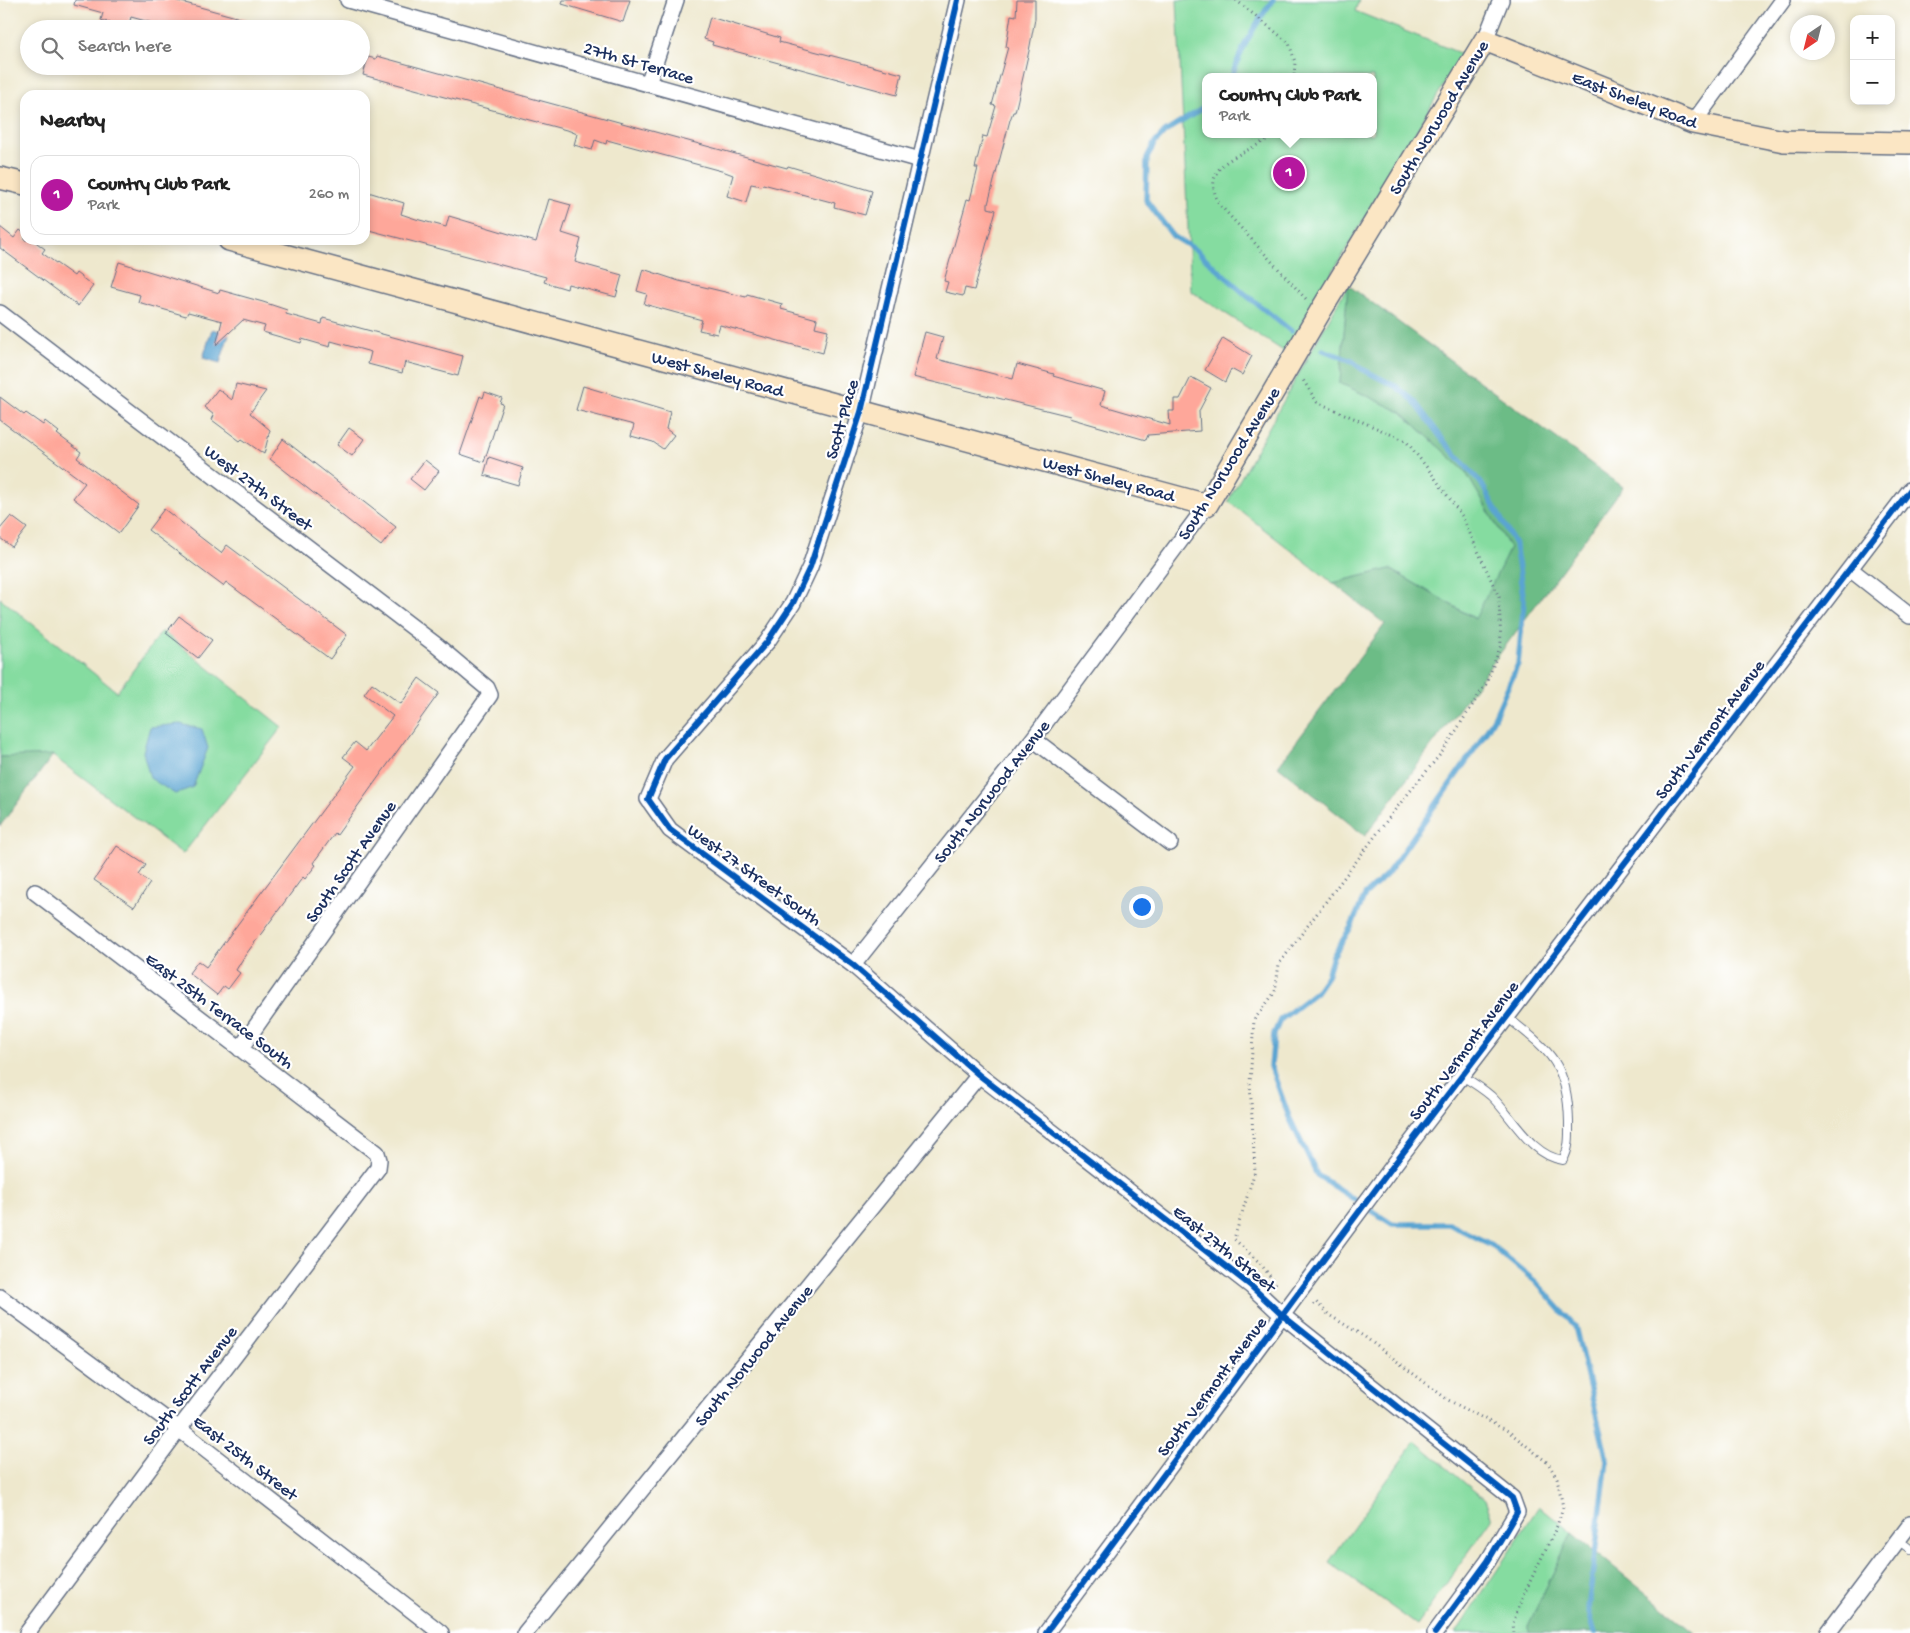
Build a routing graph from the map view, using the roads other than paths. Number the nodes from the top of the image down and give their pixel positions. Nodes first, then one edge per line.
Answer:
1 (348, 0) edge
2 (676, 0) edge
3 (958, 0) edge
4 (1501, 0) edge
5 (1784, 0) edge
6 (1485, 40) junction
7 (648, 84) junction
8 (1693, 123) junction
9 (1910, 143) edge
10 (920, 160) junction
11 (0, 178) edge
12 (20, 183) edge
13 (247, 245) edge
14 (0, 312) edge
15 (861, 412) junction
16 (1910, 490) edge
17 (1207, 504) junction
18 (1850, 569) junction
19 (1910, 616) edge
20 (490, 695) joint
21 (1033, 739) junction
22 (648, 799) joint
23 (1170, 843) dead end
24 (35, 892) dead end
25 (853, 965) junction
26 (1507, 1017) junction
27 (240, 1049) junction
28 (980, 1076) junction
29 (1462, 1076) junction
30 (379, 1160) joint
31 (0, 1297) edge
32 (1282, 1314) junction
33 (179, 1429) junction
34 (1910, 1524) edge
35 (1904, 1544) edge
36 (27, 1633) edge
37 (441, 1633) edge
38 (525, 1633) edge
39 (1046, 1633) edge
40 (1435, 1633) edge
41 (1828, 1633) edge

1 - 7 street, 27th St Terrace
2 - 7 street
3 - 10 street, Scott Place
4 - 6 street, South Norwood Avenue
5 - 8 street
6 - 8 street, East Sheley Road
6 - 17 street, South Norwood Avenue
7 - 10 street, 27th St Terrace
8 - 9 street, East Sheley Road
10 - 15 street, Scott Place
11 - 12 street
13 - 15 street, West Sheley Road
14 - 20 street, West 27th Street
15 - 17 street, West Sheley Road
15 - 22 street, Scott Place
16 - 18 street, South Vermont Avenue
17 - 21 street, South Norwood Avenue
18 - 19 street
18 - 26 street, South Vermont Avenue
20 - 27 street, South Scott Avenue
21 - 23 street
21 - 25 street, South Norwood Avenue
22 - 25 street, West 27 Street South
24 - 27 street, East 25th Terrace South
25 - 28 street, West 27 Street South
26 - 29 street, South Vermont Avenue
26 - 29 lane
27 - 30 street, East 25th Terrace South
28 - 32 street, East 27th Street
28 - 38 street, South Norwood Avenue
29 - 32 street, South Vermont Avenue
30 - 33 street, South Scott Avenue
31 - 33 street, East 25th Street
32 - 39 street, South Vermont Avenue
32 - 40 street, East 27th Street
33 - 36 street, South Scott Avenue
33 - 37 street, East 25th Street
34 - 35 street
35 - 41 street

